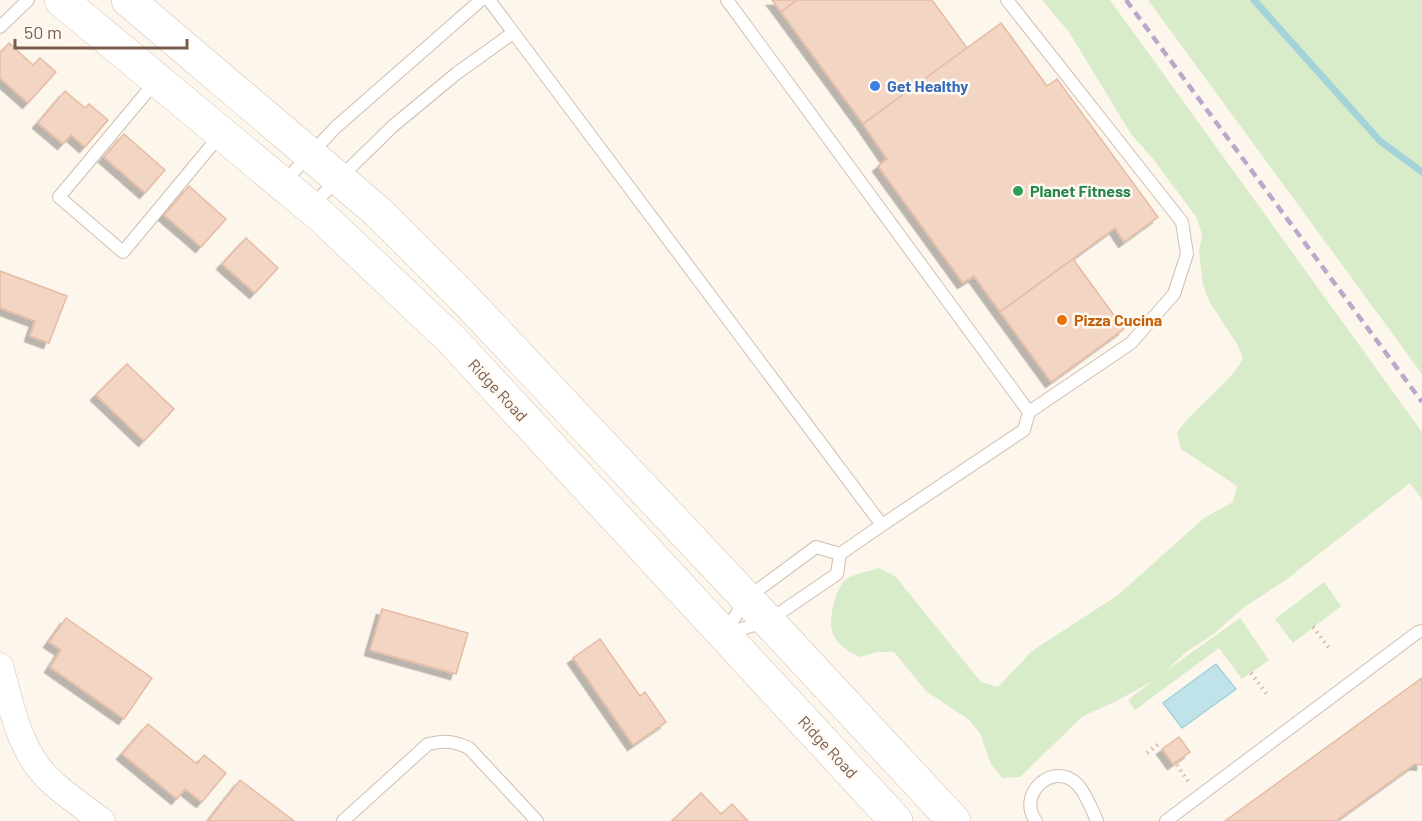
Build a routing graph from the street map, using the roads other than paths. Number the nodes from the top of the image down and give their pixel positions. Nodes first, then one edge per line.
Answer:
1 (28, 0) edge
2 (61, 0) edge
3 (128, 0) edge
4 (481, 0) edge
5 (489, 0) edge
6 (727, 0) edge
7 (1007, 0) edge
8 (0, 27) edge
9 (513, 33) junction
10 (157, 80) junction
11 (221, 133) junction
12 (310, 154) junction
13 (339, 178) junction
14 (282, 184) junction
15 (310, 207) junction
16 (1029, 412) junction
17 (882, 525) junction
18 (840, 554) junction
19 (758, 610) junction
20 (1422, 631) edge
21 (724, 634) junction
22 (0, 666) edge
23 (102, 821) edge
24 (343, 821) edge
25 (537, 821) edge
26 (896, 821) edge
27 (954, 821) edge
28 (1036, 821) edge
29 (1097, 821) edge
30 (1167, 821) edge

1 - 8 lane
2 - 10 main road, Ridge Road
3 - 12 main road
4 - 12 lane
5 - 9 lane
6 - 16 lane
7 - 16 lane
9 - 13 lane
9 - 17 lane
10 - 11 main road, Ridge Road
10 - 11 lane
11 - 14 main road, Ridge Road
12 - 13 main road
12 - 14 lane
13 - 15 lane
13 - 19 main road
14 - 15 main road, Ridge Road
15 - 21 main road, Ridge Road
16 - 17 lane
17 - 18 lane
18 - 19 lane
18 - 19 lane
19 - 21 lane
19 - 21 lane
19 - 27 main road
20 - 30 lane
21 - 26 main road, Ridge Road
22 - 23 street
24 - 25 lane
28 - 29 lane

